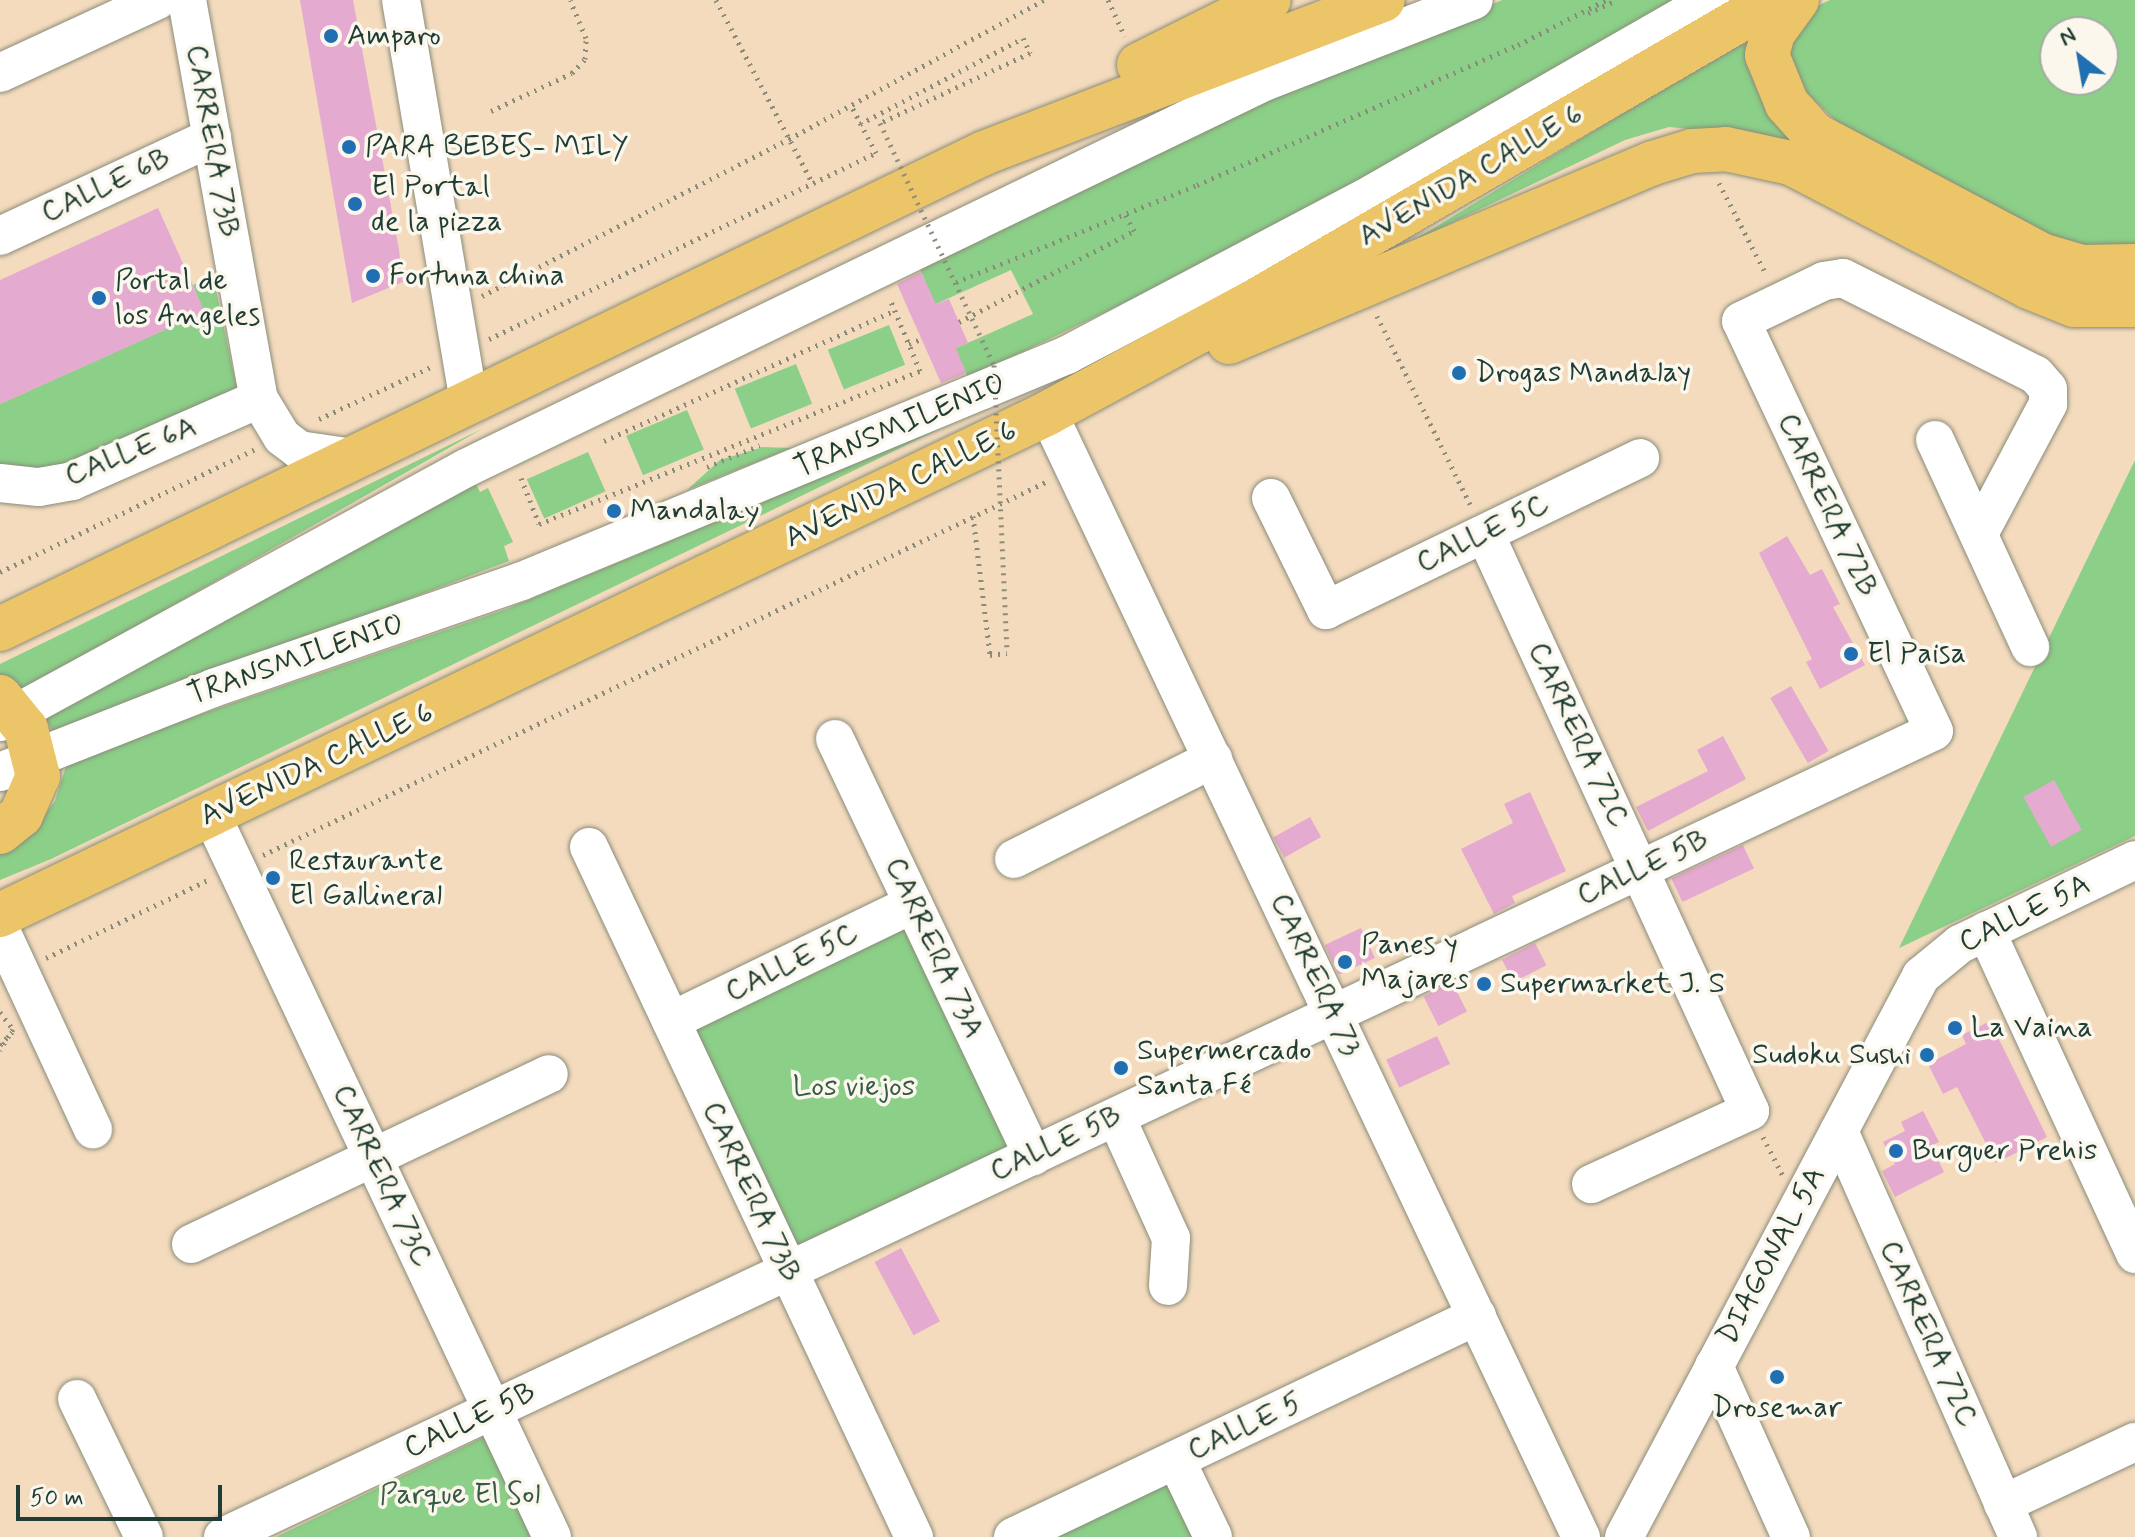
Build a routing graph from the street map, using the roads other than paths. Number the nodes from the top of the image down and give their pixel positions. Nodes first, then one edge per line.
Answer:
1 (158, 0) edge
2 (187, 0) edge
3 (401, 0) edge
4 (1269, 0) edge
5 (1383, 0) edge
6 (1474, 0) edge
7 (1711, 0) edge
8 (1774, 0) edge
9 (1797, 0) edge
10 (0, 73) edge
11 (212, 137) junction
12 (984, 153) junction
13 (0, 236) edge
14 (2135, 266) edge
15 (2135, 305) edge
16 (259, 399) junction
17 (469, 403) junction
18 (1048, 413) junction
19 (1935, 440) dead end
20 (353, 458) junction
21 (1640, 458) dead end
22 (0, 483) edge
23 (1271, 498) dead end
24 (1485, 534) junction
25 (1979, 534) junction
26 (0, 629) edge
27 (2030, 647) dead end
28 (5, 711) edge
29 (1934, 731) joint
30 (835, 739) dead end
31 (1213, 759) junction
32 (18, 764) edge
33 (212, 816) junction
34 (0, 832) edge
35 (589, 847) dead end
36 (1014, 859) dead end
37 (2135, 860) edge
38 (1640, 870) junction
39 (913, 904) junction
40 (0, 915) edge
41 (0, 929) edge
42 (1986, 931) junction
43 (1921, 976) joint
44 (1333, 1014) junction
45 (671, 1021) junction
46 (549, 1074) dead end
47 (1116, 1117) junction
48 (93, 1129) dead end
49 (1839, 1131) junction
50 (1033, 1156) junction
51 (373, 1158) junction
52 (1591, 1184) dead end
53 (191, 1244) dead end
54 (2135, 1254) edge
55 (788, 1271) junction
56 (1168, 1286) dead end
57 (1477, 1316) junction
58 (1714, 1366) junction
59 (77, 1399) dead end
60 (492, 1410) junction
61 (2135, 1442) edge
62 (1176, 1460) junction
63 (2010, 1521) edge
64 (144, 1537) edge
65 (223, 1537) edge
66 (552, 1537) edge
67 (914, 1537) edge
68 (1013, 1537) edge
69 (1213, 1537) edge
70 (1581, 1537) edge
71 (1624, 1537) edge
72 (1791, 1537) edge

1 - 10 street
2 - 11 street, CARRERA 73B
3 - 17 street
4 - 12 highway
5 - 12 highway
6 - 28 street
7 - 32 street, TRANSMILENIO
8 - 18 highway, AVENIDA CALLE 6
9 - 14 highway
11 - 13 street, CALLE 6B
11 - 16 street, CARRERA 73B
12 - 17 highway
15 - 18 highway
16 - 20 street, CARRERA 73B
16 - 22 street, CALLE 6A
17 - 20 highway
18 - 31 street, CARRERA 73
18 - 33 highway, AVENIDA CALLE 6
19 - 25 street
20 - 26 highway
21 - 24 street, CALLE 5C
23 - 24 street, CALLE 5C
24 - 38 street, CARRERA 72C
25 - 27 street
25 - 29 street, CARRERA 72B
28 - 32 highway
29 - 38 street, CALLE 5B
30 - 39 street, CARRERA 73A
31 - 36 street
31 - 44 street, CARRERA 73
32 - 34 highway
33 - 40 highway, AVENIDA CALLE 6
33 - 51 street, CARRERA 73C
35 - 45 street, CARRERA 73B
37 - 42 street, CALLE 5A
38 - 44 street, CALLE 5B
38 - 52 street, CARRERA 72C
39 - 45 street, CALLE 5C
39 - 50 street, CARRERA 73A
41 - 48 street
42 - 43 street, CALLE 5A
42 - 54 street
43 - 49 street, DIAGONAL 5A
44 - 47 street, CALLE 5B
44 - 57 street, CARRERA 73
45 - 55 street, CARRERA 73B
46 - 51 street
47 - 50 street, CALLE 5B
47 - 56 street
49 - 58 street, DIAGONAL 5A
49 - 63 street, CARRERA 72C
50 - 55 street, CALLE 5B
51 - 53 street
51 - 60 street, CARRERA 73C
55 - 60 street, CALLE 5B
55 - 67 street, CARRERA 73B
57 - 62 street, CALLE 5
57 - 70 street, CARRERA 73
58 - 71 street, DIAGONAL 5A
58 - 72 street
59 - 64 street
60 - 65 street, CALLE 5B
60 - 66 street, CARRERA 73C
61 - 63 street
62 - 68 street, CALLE 5
62 - 69 street

